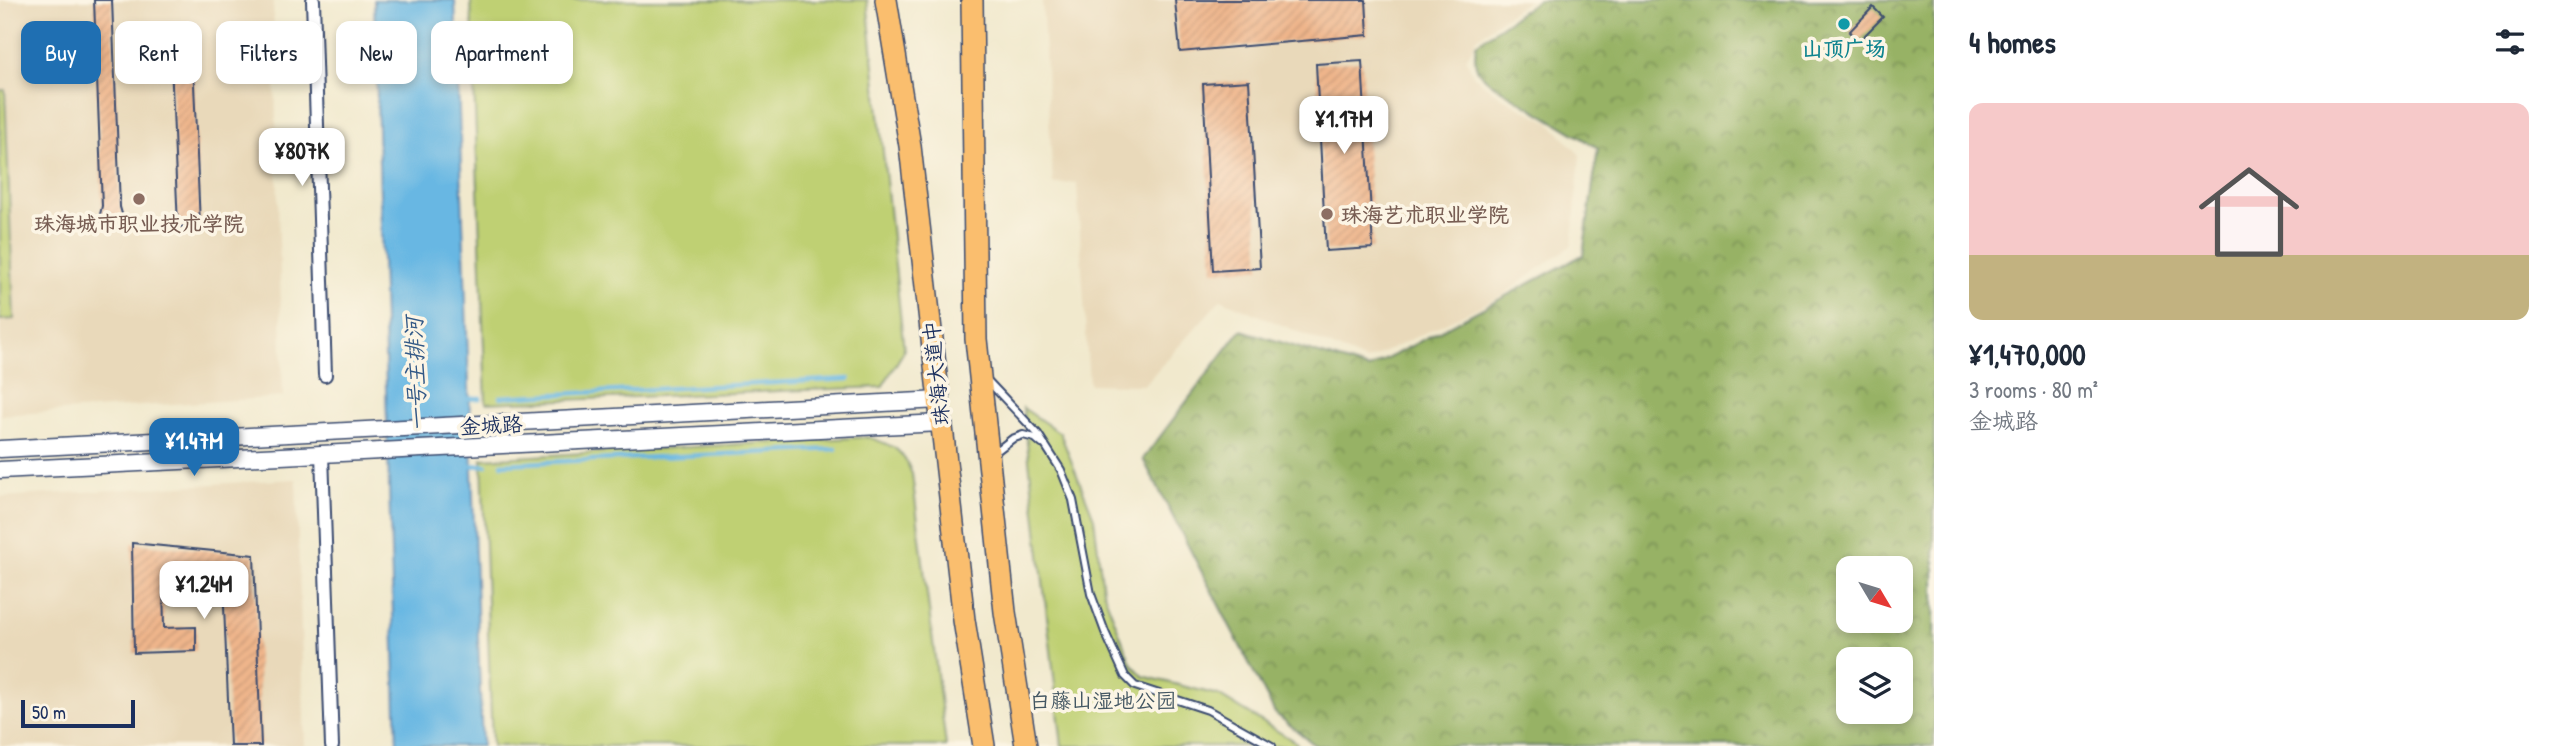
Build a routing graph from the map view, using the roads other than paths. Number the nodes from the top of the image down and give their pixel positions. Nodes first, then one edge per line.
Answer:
1 (313, 0) edge
2 (886, 0) edge
3 (972, 0) edge
4 (979, 371) junction
5 (325, 374) dead end
6 (940, 400) junction
7 (941, 424) junction
8 (341, 432) junction
9 (1046, 447) junction
10 (0, 449) edge
11 (342, 453) junction
12 (322, 454) junction
13 (988, 458) junction
14 (0, 470) edge
15 (332, 746) edge
16 (984, 746) edge
17 (1026, 746) edge
18 (1272, 746) edge

1 - 5 street
2 - 6 highway, 珠海大道中
3 - 4 highway, 珠海大道中
4 - 9 lane
4 - 13 highway, 珠海大道中
6 - 7 highway, 珠海大道中
6 - 8 street, 金城路
7 - 11 street, 金城路
7 - 16 highway, 珠海大道中
8 - 10 street, 金城路
8 - 11 street
9 - 13 lane
9 - 18 lane
11 - 12 street, 金城路
12 - 14 street, 金城路
12 - 15 street
13 - 17 highway, 珠海大道中

